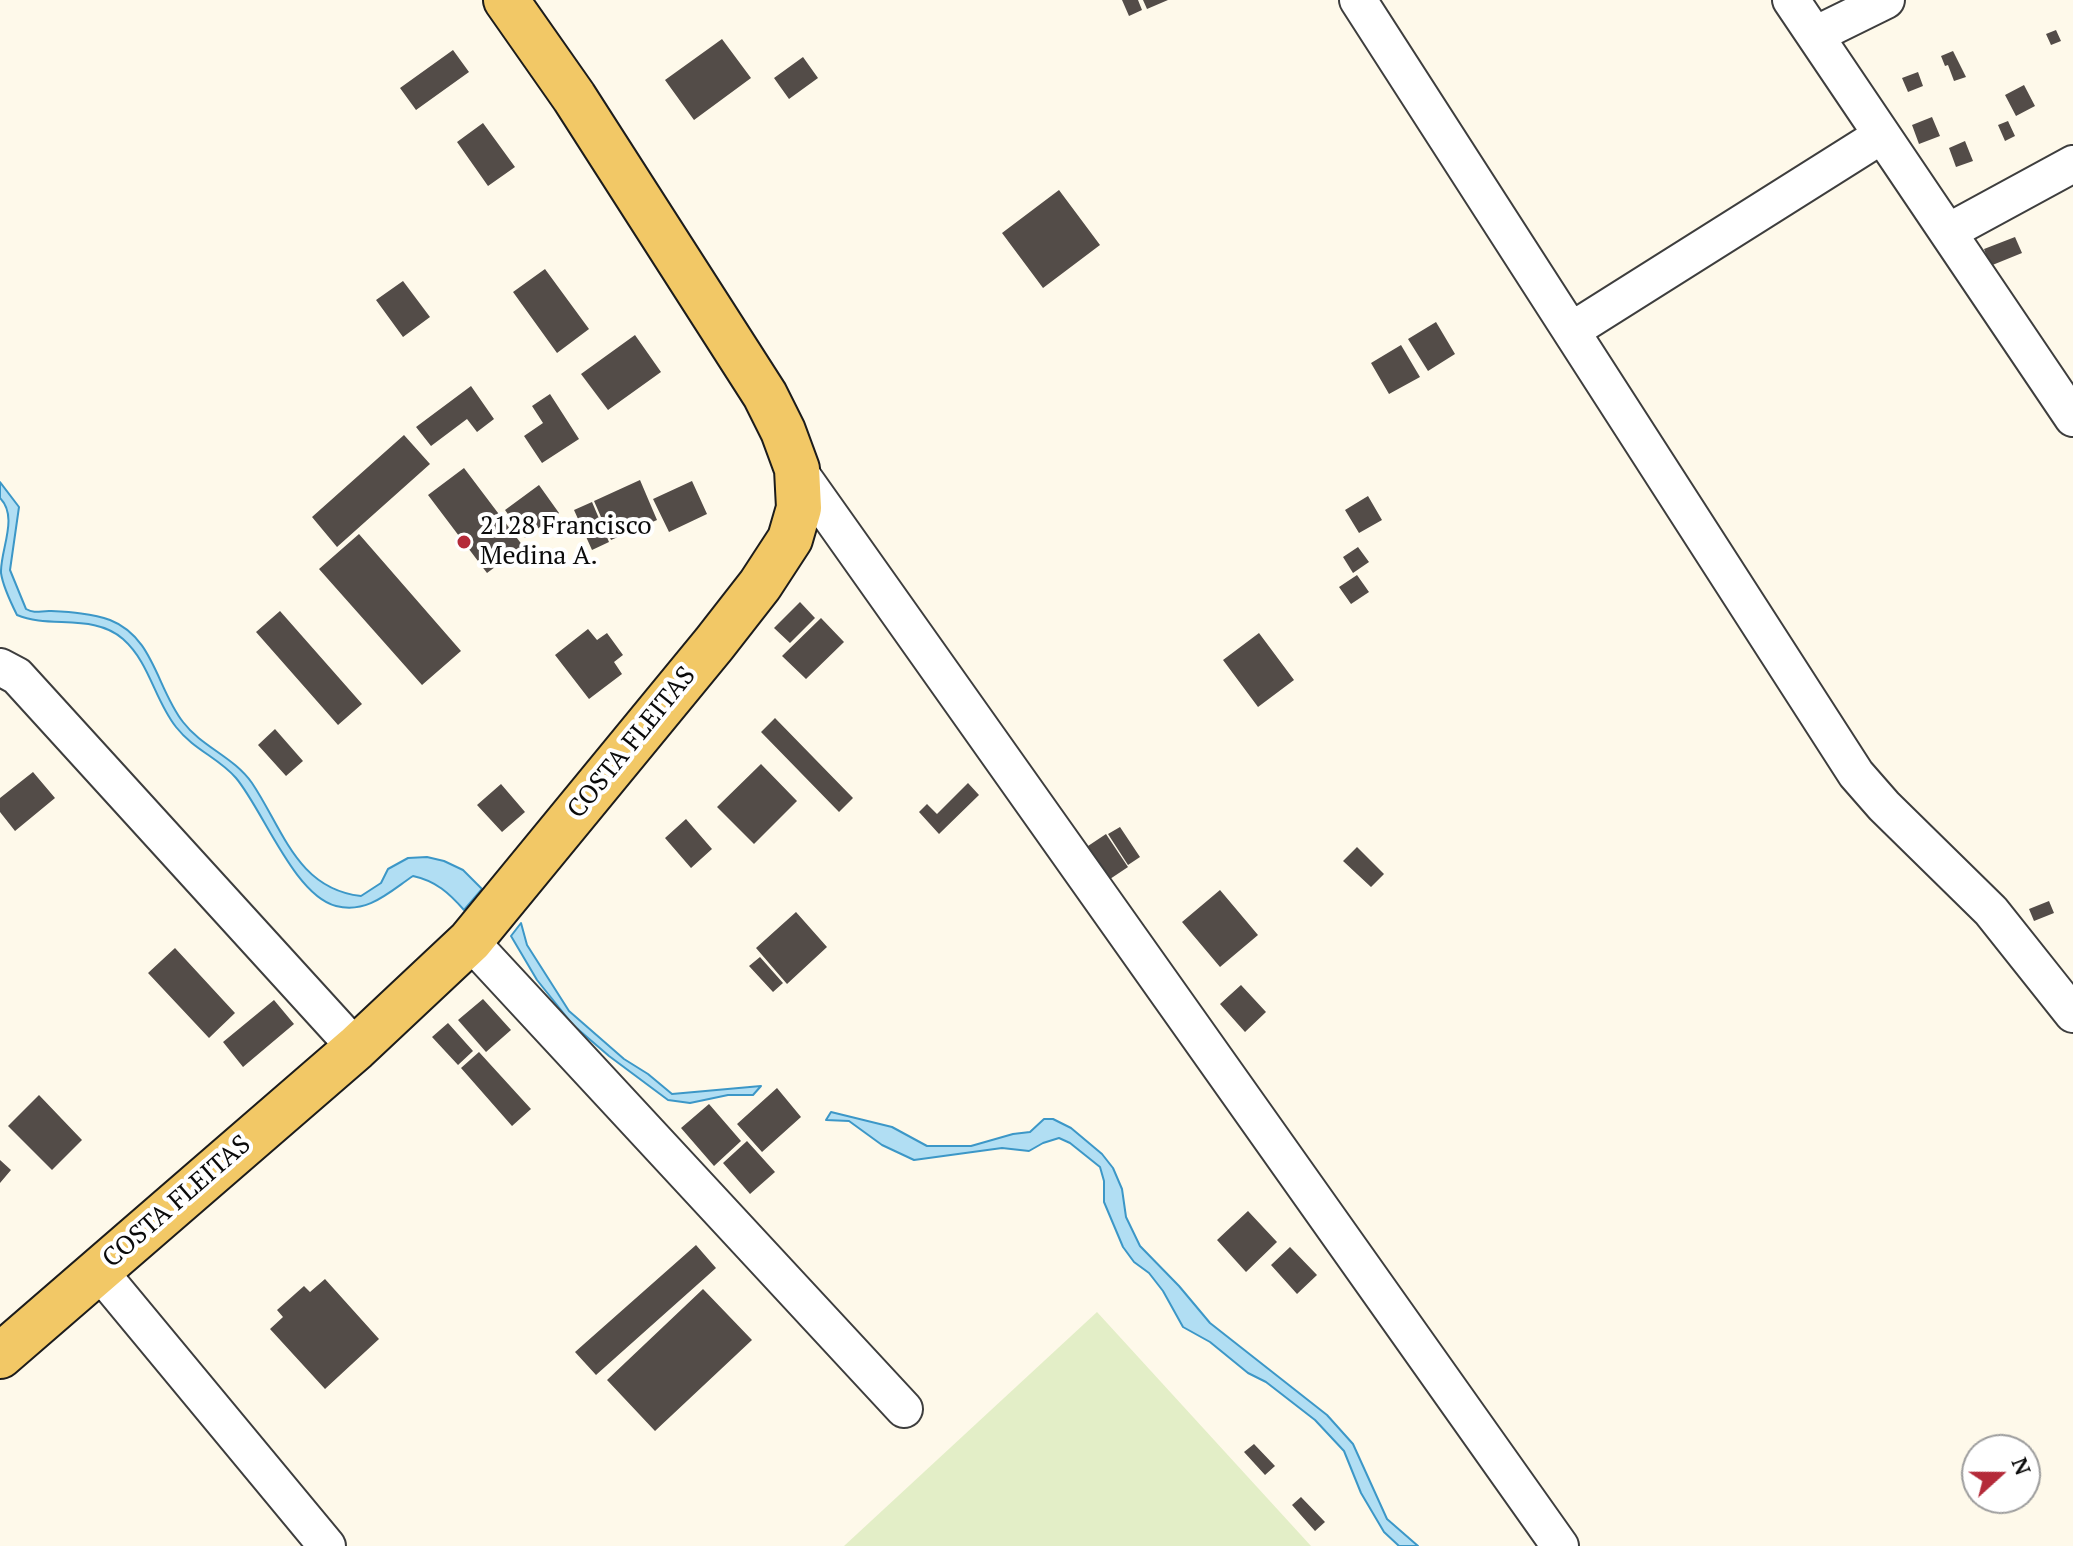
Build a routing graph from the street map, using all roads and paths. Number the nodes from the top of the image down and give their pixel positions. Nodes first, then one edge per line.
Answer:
1 (506, 0) edge
2 (1358, 0) edge
3 (1791, 0) edge
4 (1886, 0) edge
5 (1815, 35) junction
6 (1882, 135) junction
7 (2073, 164) edge
8 (1948, 232) junction
9 (1571, 331) junction
10 (2073, 418) edge
11 (797, 469) junction
12 (0, 667) edge
13 (470, 941) junction
14 (2070, 1003) edge
15 (356, 1048) junction
16 (99, 1271) junction
17 (0, 1356) edge
18 (904, 1409) dead end
19 (327, 1546) edge
20 (1560, 1546) edge

1 - 11 main road, COSTA FLEITAS
2 - 9 street
3 - 5 street
4 - 5 street
5 - 6 street
6 - 8 street
6 - 9 street
7 - 8 street
8 - 10 street
9 - 14 street
11 - 13 main road, COSTA FLEITAS
11 - 20 street
12 - 15 street
13 - 15 main road, COSTA FLEITAS
13 - 18 street
15 - 16 main road, COSTA FLEITAS
16 - 17 main road, COSTA FLEITAS
16 - 19 street

